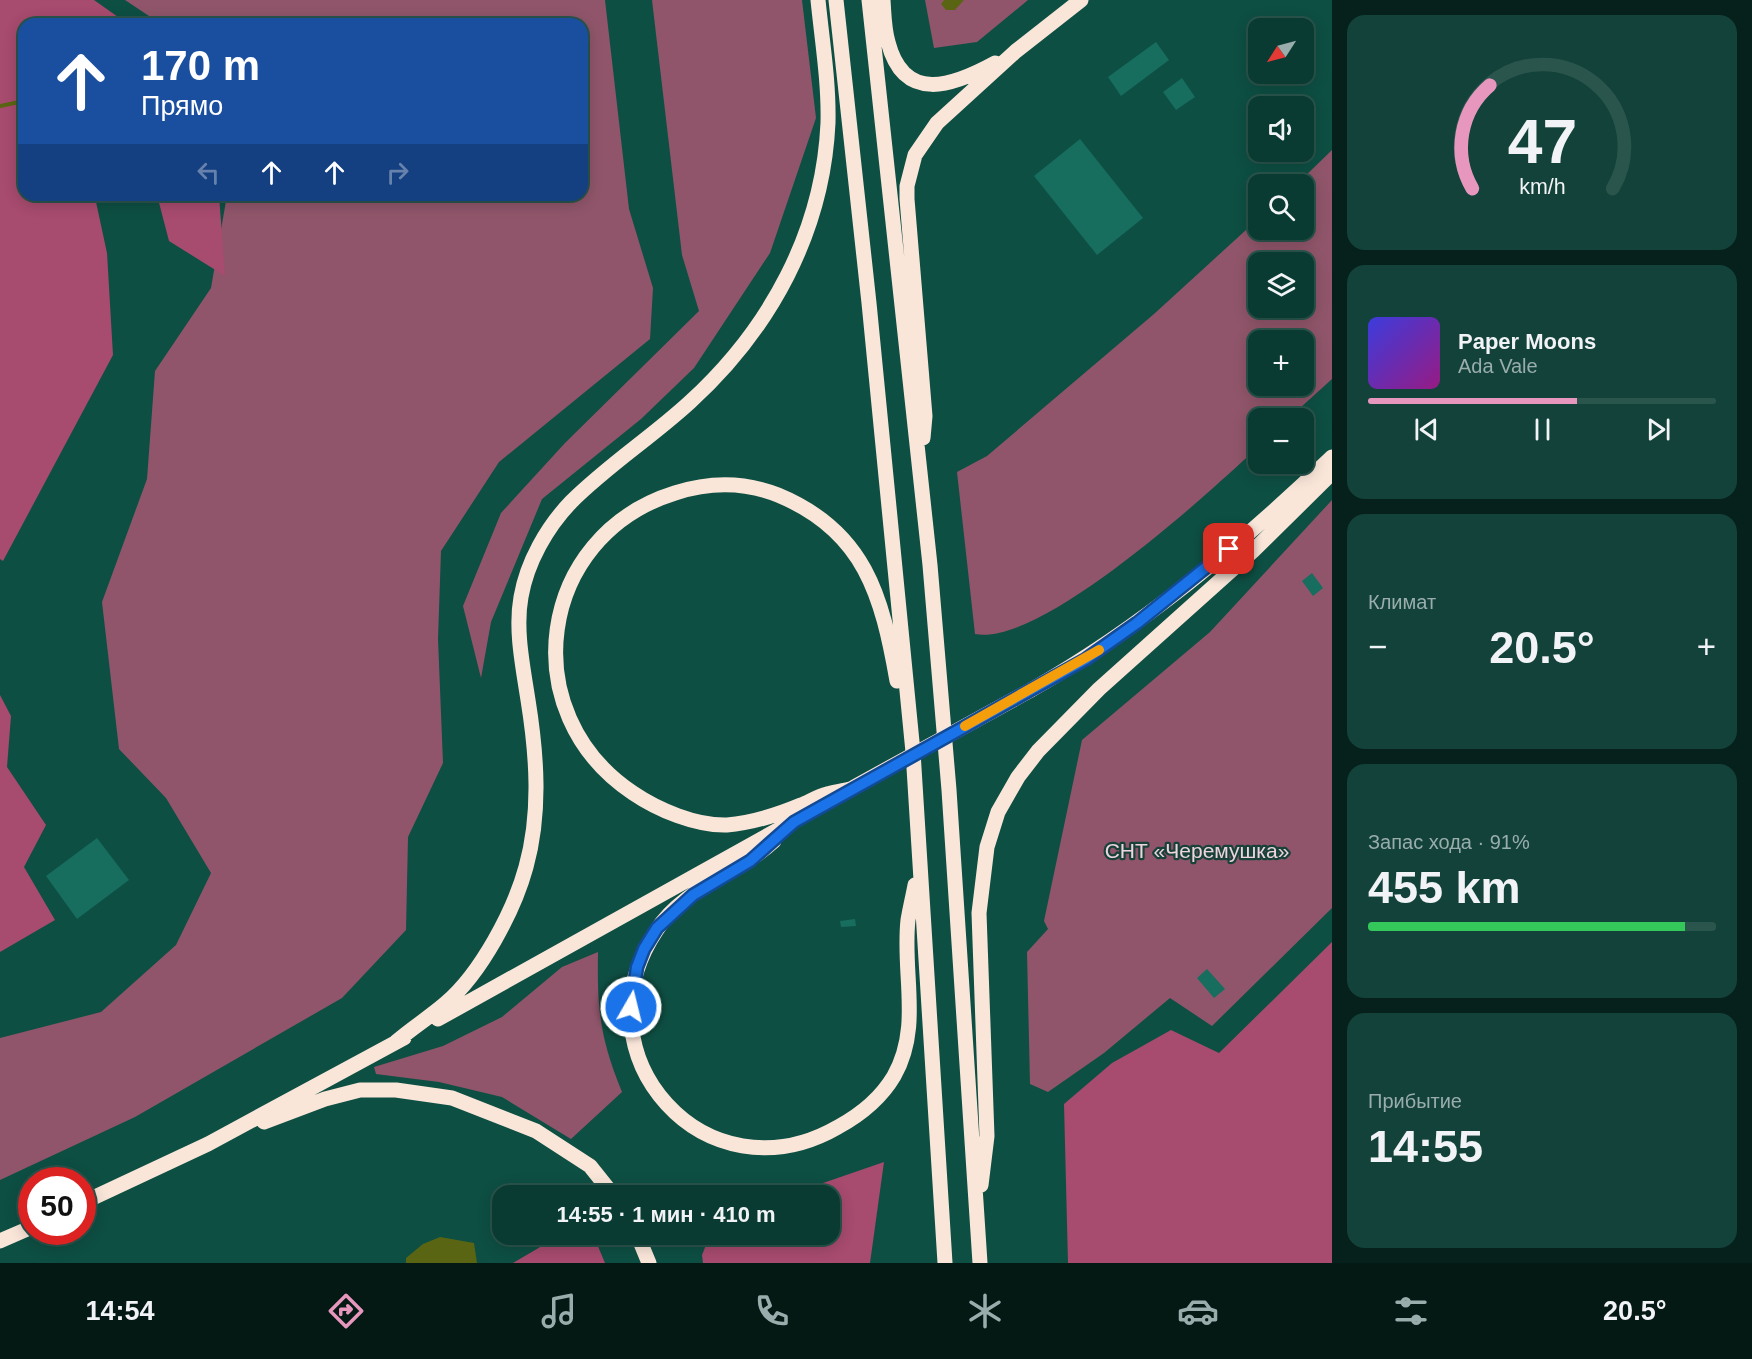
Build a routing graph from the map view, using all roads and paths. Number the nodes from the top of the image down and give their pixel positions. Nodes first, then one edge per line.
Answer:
1 (818, 0) edge
2 (836, 0) edge
3 (870, 0) edge
4 (883, 0) edge
5 (1081, 0) edge
6 (1016, 51) junction
7 (1332, 457) edge
8 (919, 470) junction
9 (1332, 473) edge
10 (913, 752) junction
11 (852, 788) junction
12 (794, 822) junction
13 (920, 864) junction
14 (396, 1042) junction
15 (208, 1144) junction
16 (605, 1185) edge
17 (96, 1196) edge
18 (976, 1221) junction
19 (18, 1233) edge
20 (0, 1241) edge
21 (642, 1245) edge
22 (649, 1263) edge
23 (945, 1263) edge
24 (980, 1263) edge

1 - 14 main road
2 - 10 main road
3 - 8 main road
4 - 6 main road
5 - 6 main road
6 - 8 main road
7 - 11 main road, bridge
8 - 18 main road
9 - 18 main road
10 - 11 main road
10 - 13 main road
11 - 12 main road
12 - 13 main road
12 - 14 main road
13 - 23 main road
14 - 15 main road
15 - 16 main road
15 - 17 main road
18 - 24 main road
19 - 20 main road
21 - 22 main road

